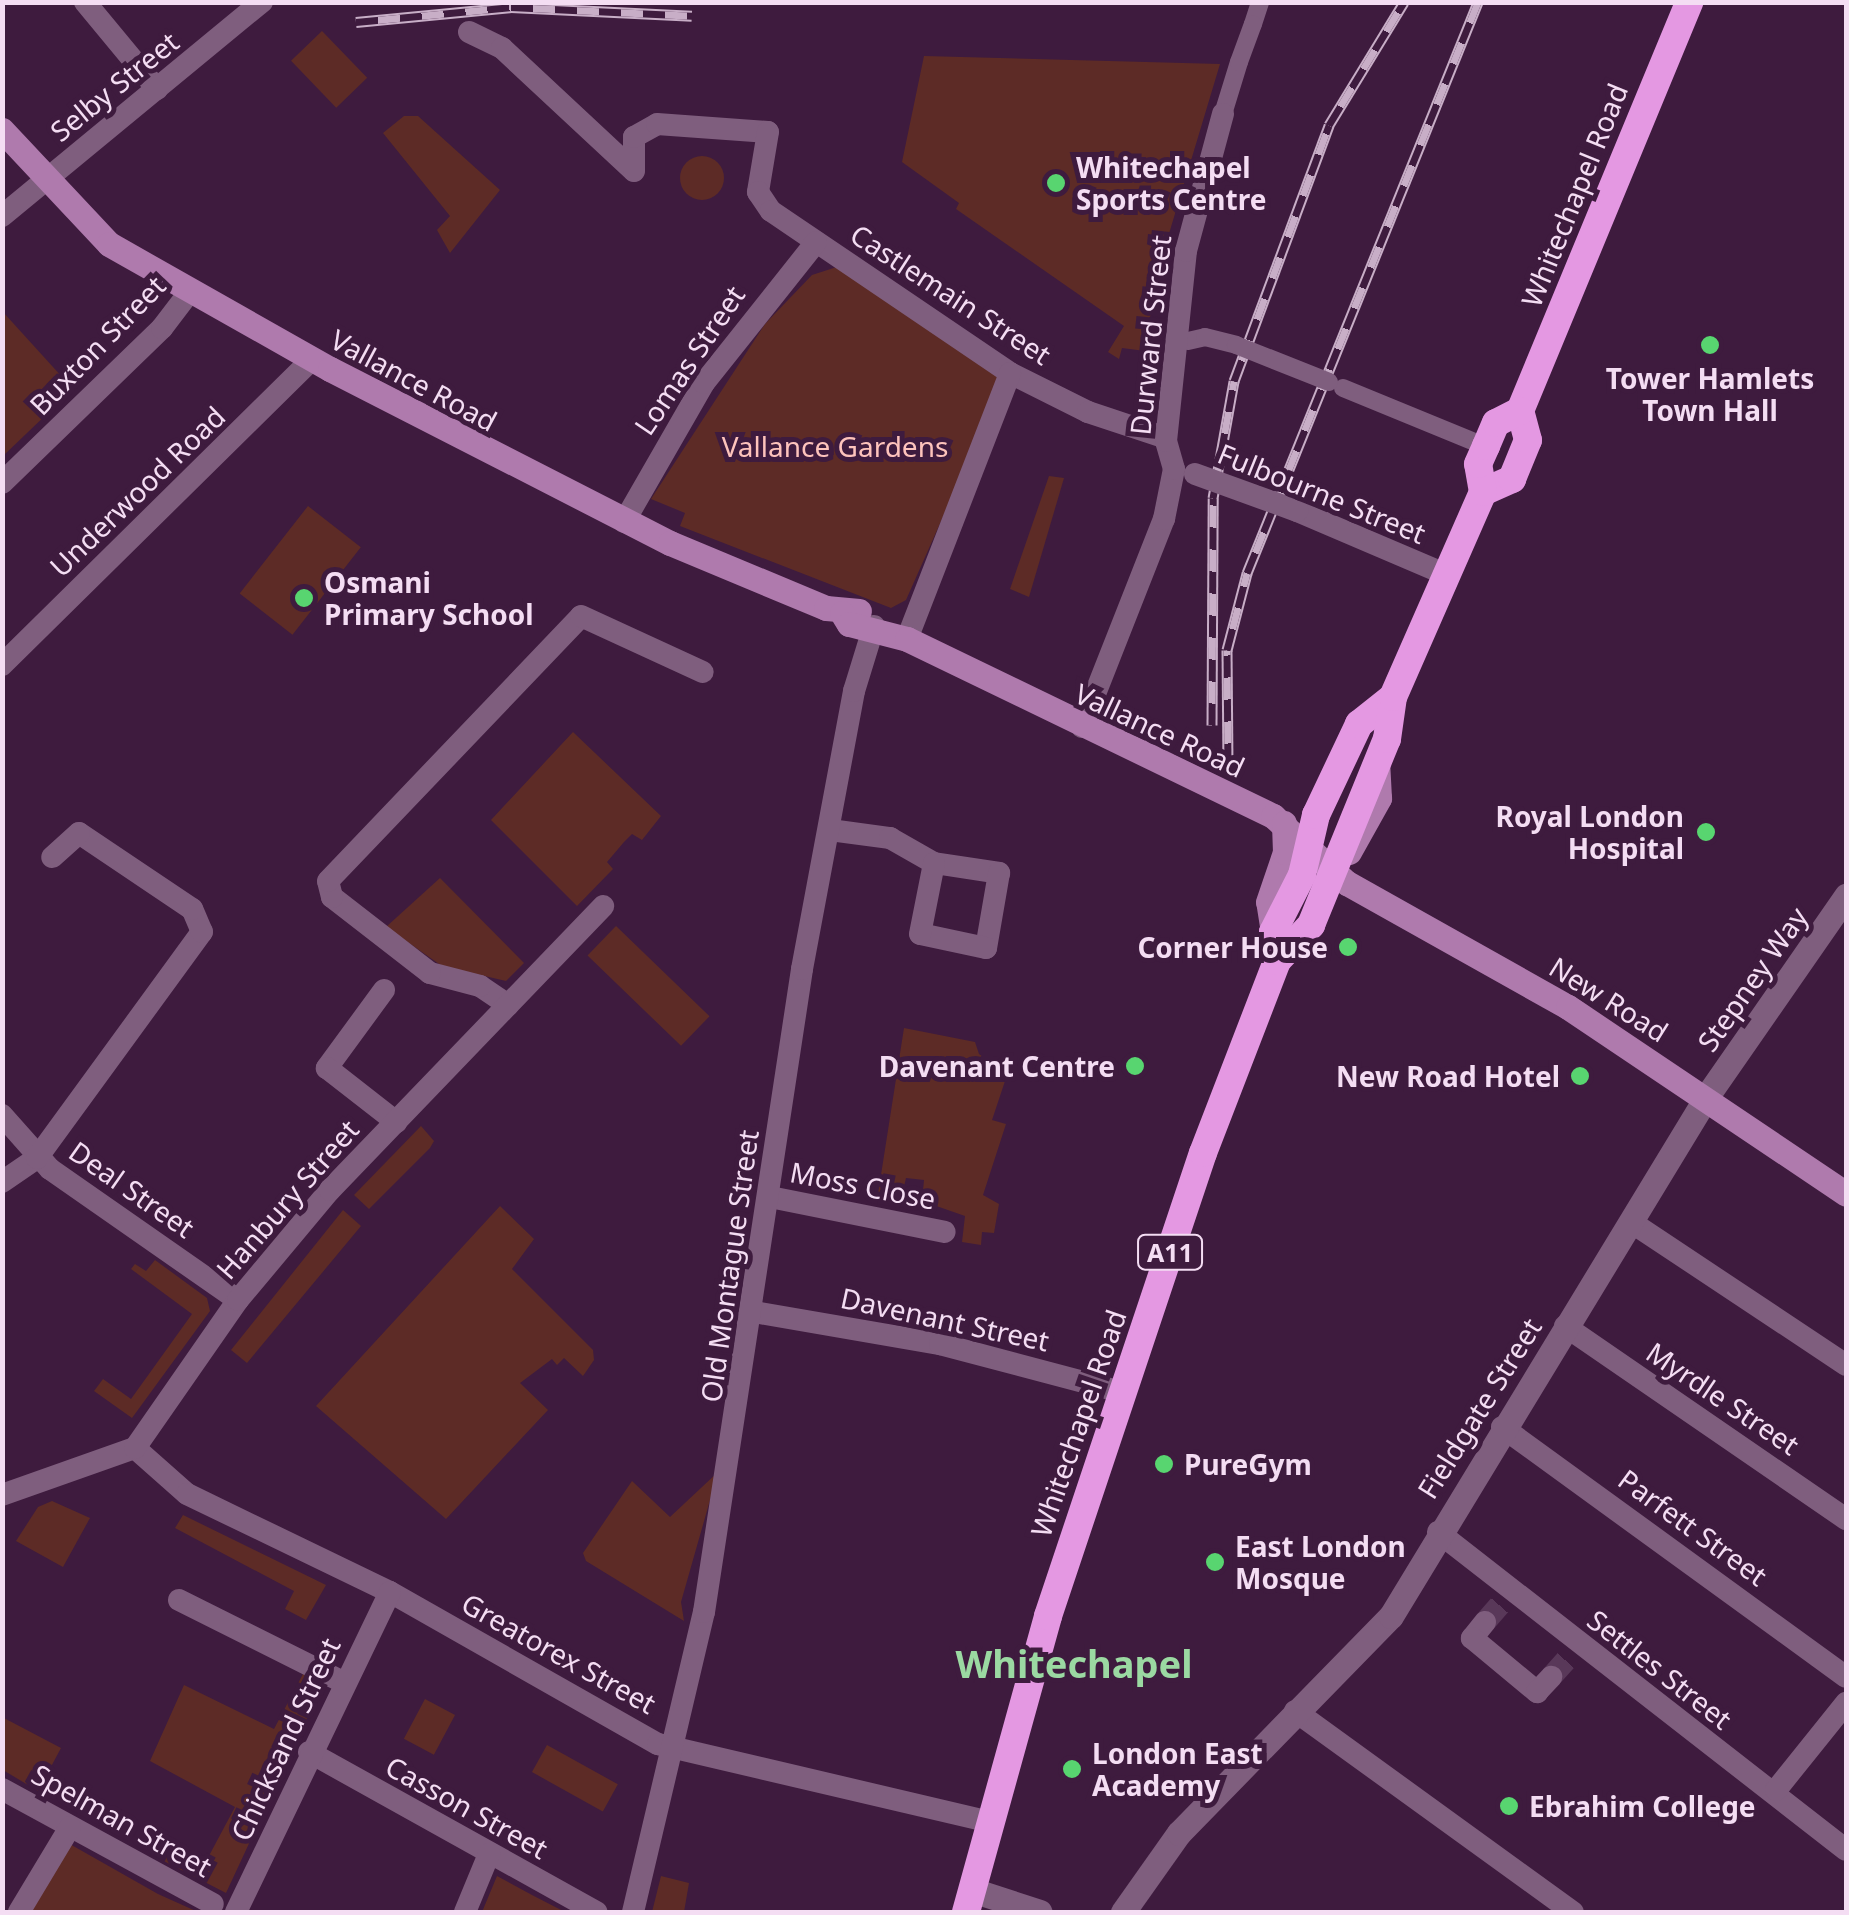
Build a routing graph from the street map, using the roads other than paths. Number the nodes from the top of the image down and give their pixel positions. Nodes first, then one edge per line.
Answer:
1 (84, 2) edge
2 (262, 2) edge
3 (1260, 2) edge
4 (1689, 2) edge
5 (469, 32) dead end
6 (157, 89) junction
7 (1223, 114) joint
8 (2, 130) edge
9 (46, 180) junction
10 (2, 216) edge
11 (816, 242) junction
12 (191, 290) junction
13 (1188, 342) dead end
14 (312, 359) junction
15 (1010, 373) junction
16 (1166, 438) junction
17 (1472, 441) dead end
18 (1185, 472) junction
19 (2, 482) edge
20 (624, 522) junction
21 (1447, 575) junction
22 (874, 626) junction
23 (907, 639) junction
24 (2, 665) edge
25 (703, 672) dead end
26 (1393, 697) junction
27 (1082, 727) junction
28 (1377, 760) junction
29 (1284, 823) junction
30 (1347, 826) junction
31 (830, 830) junction
32 (1308, 842) junction
33 (52, 858) dead end
34 (934, 862) dead end
35 (1302, 875) junction
36 (1341, 875) junction
37 (1846, 896) edge
38 (603, 906) dead end
39 (1273, 932) junction
40 (1276, 961) junction
41 (384, 990) dead end
42 (508, 1004) junction
43 (1707, 1096) junction
44 (2, 1115) edge
45 (396, 1122) junction
46 (37, 1158) junction
47 (2, 1182) edge
48 (1845, 1189) edge
49 (770, 1197) junction
50 (1639, 1227) junction
51 (945, 1232) dead end
52 (238, 1300) junction
53 (754, 1312) junction
54 (1566, 1326) junction
55 (1846, 1366) edge
56 (1122, 1392) junction
57 (1502, 1427) junction
58 (134, 1448) junction
59 (2, 1496) edge
60 (1846, 1519) edge
61 (1438, 1532) junction
62 (390, 1592) junction
63 (179, 1600) dead end
64 (1485, 1622) dead end
65 (1550, 1677) dead end
66 (1846, 1677) edge
67 (343, 1682) junction
68 (1846, 1703) edge
69 (1295, 1711) junction
70 (674, 1748) junction
71 (309, 1752) junction
72 (2, 1789) edge
73 (1776, 1790) junction
74 (991, 1822) junction
75 (70, 1827) junction
76 (1846, 1850) edge
77 (490, 1854) junction
78 (969, 1901) edge
79 (213, 1904) dead end
80 (19, 1912) edge
81 (236, 1912) edge
82 (465, 1912) edge
83 (596, 1912) edge
84 (632, 1912) edge
85 (1040, 1912) edge
86 (1123, 1912) edge
87 (1573, 1912) edge

1 - 6 street
2 - 6 street, Selby Street
3 - 7 street, Durward Street, bridge
4 - 21 highway, Whitechapel Road / A11
5 - 11 street, Castlemain Street
6 - 9 street, Selby Street
7 - 16 street, Durward Street
8 - 9 main road, Vallance Road
9 - 10 street, Selby Street
9 - 12 main road, Vallance Road
11 - 15 street, Castlemain Street
11 - 20 street, Lomas Street
12 - 14 main road, Vallance Road
12 - 19 street, Buxton Street
13 - 17 street, bridge
14 - 20 main road, Vallance Road
14 - 24 street, Underwood Road
15 - 16 street, Castlemain Street
15 - 23 street
16 - 18 street, Durward Street
18 - 21 street, Fulbourne Street, bridge
18 - 27 street, Durward Street
20 - 22 main road, Vallance Road
21 - 26 highway, Whitechapel Road / A11
22 - 23 main road, Vallance Road
22 - 31 street, Old Montague Street
23 - 27 main road, Vallance Road
25 - 42 street
26 - 28 highway, Whitechapel Road / A11
26 - 32 highway, Whitechapel Road / A11
27 - 29 main road, Vallance Road
28 - 30 highway, Whitechapel Road / A11
28 - 36 main road
29 - 32 main road, Vallance Road
29 - 39 main road, A11
30 - 32 main road
30 - 36 highway, Whitechapel Road / A11
31 - 34 street
31 - 49 street, Old Montague Street
32 - 35 highway, Whitechapel Road / A11
32 - 36 main road, New Road
33 - 46 street
35 - 36 main road
35 - 39 highway, Whitechapel Road / A11
36 - 40 highway, Whitechapel Road / A11
36 - 43 main road, New Road
37 - 43 street, Stepney Way
38 - 42 street, Hanbury Street
39 - 40 highway, Whitechapel Road / A11
40 - 56 highway, Whitechapel Road / A11
41 - 45 street
42 - 45 street, Hanbury Street
43 - 48 main road, New Road
43 - 50 street, Fieldgate Street
44 - 46 street, Deal Street
45 - 52 street, Hanbury Street
46 - 47 street
46 - 52 street, Deal Street
49 - 51 street, Moss Close
49 - 53 street, Old Montague Street
50 - 54 street, Fieldgate Street
50 - 55 street
52 - 58 street, Hanbury Street
53 - 56 street, Davenant Street
53 - 70 street, Old Montague Street
54 - 57 street, Fieldgate Street
54 - 60 street, Myrdle Street
56 - 74 highway, Whitechapel Road / A11
57 - 61 street, Fieldgate Street
57 - 66 street, Parfett Street
58 - 59 street
58 - 62 street, Greatorex Street
61 - 69 street, Fieldgate Street
61 - 73 street, Settles Street
62 - 67 street, Chicksand Street
62 - 70 street, Greatorex Street
63 - 67 street
64 - 65 street
67 - 71 street, Chicksand Street
68 - 73 street
69 - 86 street, Fieldgate Street
69 - 87 street
70 - 74 street, Greatorex Street
70 - 84 street, Old Montague Street
71 - 77 street, Casson Street
71 - 81 street, Chicksand Street
72 - 75 street, Spelman Street
73 - 76 street, Settles Street
74 - 78 highway, Whitechapel Road / A11
75 - 79 street, Spelman Street
75 - 80 street
77 - 82 street
77 - 83 street, Casson Street
78 - 85 street

